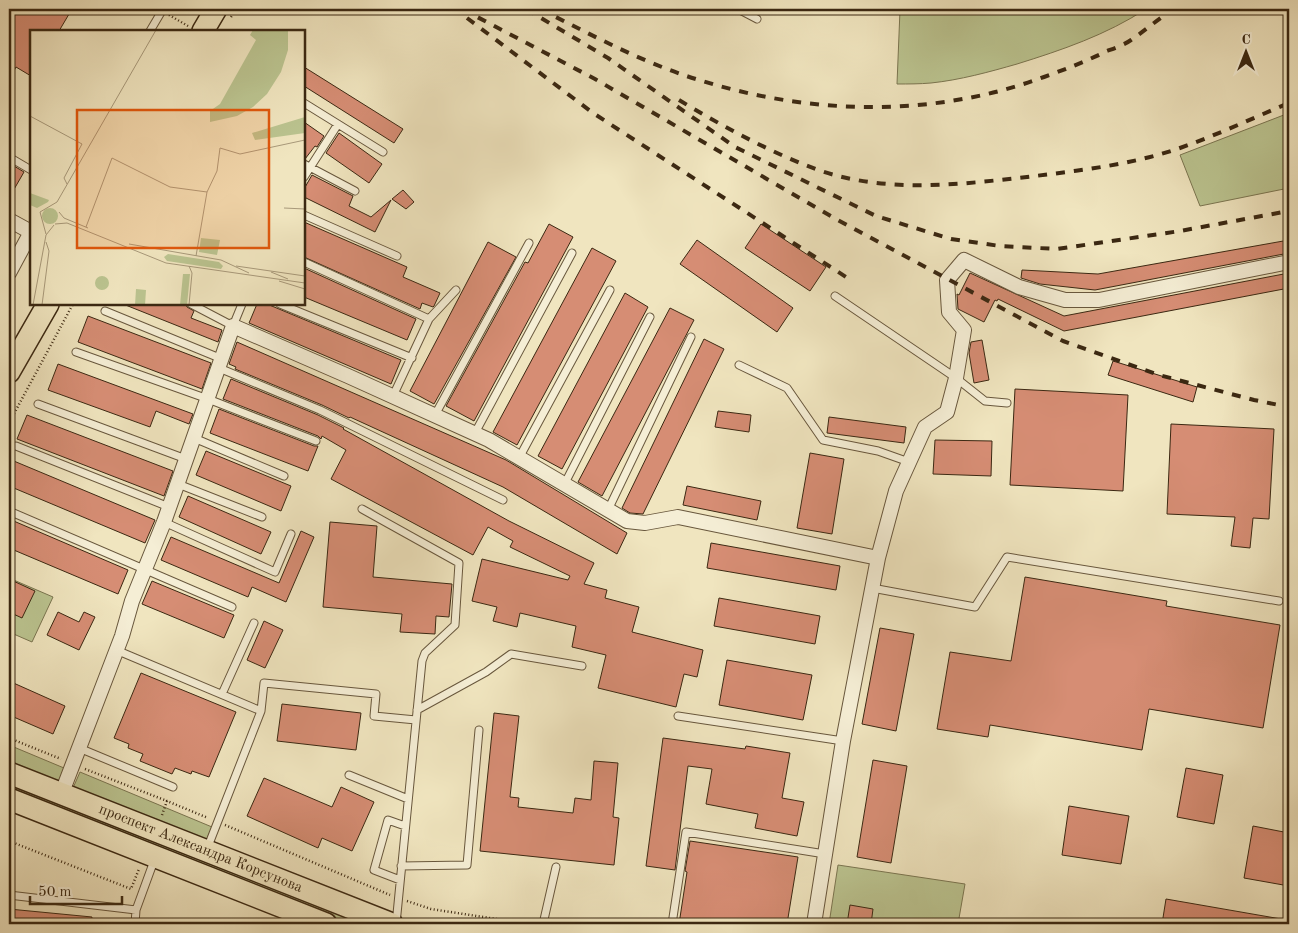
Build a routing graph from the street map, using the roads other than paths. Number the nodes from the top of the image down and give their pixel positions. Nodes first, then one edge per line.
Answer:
1 (216, 9) edge
2 (738, 9) edge
3 (163, 10) edge
4 (757, 19) dead end
5 (197, 29) edge
6 (151, 30) edge
7 (305, 104) edge
8 (338, 124) junction
9 (383, 152) dead end
10 (9, 157) edge
11 (307, 166) edge
12 (30, 169) edge
13 (356, 191) dead end
14 (305, 215) edge
15 (9, 220) edge
16 (30, 230) edge
17 (30, 233) edge
18 (529, 243) dead end
19 (572, 253) dead end
20 (397, 256) dead end
21 (305, 262) edge
22 (1289, 262) edge
23 (9, 273) edge
24 (456, 290) dead end
25 (610, 290) dead end
26 (835, 296) dead end
27 (47, 305) edge
28 (193, 305) edge
29 (242, 305) edge
30 (282, 305) edge
31 (105, 311) dead end
32 (650, 317) dead end
33 (429, 319) junction
34 (233, 326) junction
35 (691, 337) dead end
36 (76, 352) dead end
37 (412, 358) junction
38 (220, 363) junction
39 (739, 365) dead end
40 (9, 372) edge
41 (956, 378) junction
42 (393, 396) junction
43 (208, 399) junction
44 (1007, 402) dead end
45 (38, 404) dead end
46 (435, 415) junction
47 (475, 433) junction
48 (194, 438) junction
49 (316, 441) dead end
50 (16, 446) dead end
51 (519, 458) junction
52 (186, 459) junction
53 (909, 462) junction
54 (284, 476) dead end
55 (178, 484) junction
56 (564, 485) junction
57 (502, 500) dead end
58 (169, 506) junction
59 (362, 509) dead end
60 (9, 511) edge
61 (608, 511) junction
62 (262, 518) dead end
63 (164, 522) junction
64 (291, 534) dead end
65 (878, 558) junction
66 (145, 569) junction
67 (872, 588) junction
68 (1279, 601) dead end
69 (232, 607) dead end
70 (254, 623) dead end
71 (116, 650) junction
72 (582, 666) dead end
73 (222, 694) junction
74 (417, 710) junction
75 (261, 711) junction
76 (678, 716) dead end
77 (416, 720) junction
78 (479, 730) dead end
79 (843, 741) junction
80 (79, 748) junction
81 (9, 773) edge
82 (349, 775) dead end
83 (172, 787) dead end
84 (61, 795) junction
85 (9, 799) edge
86 (408, 799) junction
87 (405, 826) junction
88 (206, 852) junction
89 (825, 854) junction
90 (150, 855) junction
91 (402, 866) junction
92 (556, 867) dead end
93 (400, 880) junction
94 (9, 895) edge
95 (136, 910) junction
96 (135, 924) edge
97 (326, 924) edge
98 (392, 924) edge
99 (396, 924) edge
100 (543, 924) edge
101 (672, 924) edge
102 (814, 924) edge

1 - 5 main road
2 - 4 lane
3 - 6 lane
7 - 8 lane
8 - 9 lane
8 - 11 lane
10 - 12 lane
11 - 13 lane
14 - 20 lane
15 - 16 street
17 - 23 street
18 - 46 lane
19 - 47 lane
21 - 33 lane
22 - 41 street
24 - 33 lane
25 - 51 lane
26 - 41 lane
27 - 40 main road
28 - 34 lane
29 - 34 lane
30 - 37 lane
31 - 38 lane
32 - 56 lane
33 - 37 lane
34 - 38 street
34 - 42 street
35 - 61 lane
36 - 43 lane
37 - 42 lane
38 - 43 street
38 - 57 lane
39 - 53 lane
41 - 44 lane
41 - 53 street
42 - 46 street
43 - 48 street
43 - 49 lane
45 - 52 lane
46 - 47 street
47 - 51 street
48 - 52 street
48 - 54 lane
50 - 58 lane
51 - 56 street
52 - 55 street
53 - 65 street
55 - 58 street
55 - 62 lane
56 - 61 street
58 - 63 street
59 - 74 lane
60 - 66 lane
61 - 65 street
63 - 64 lane
63 - 66 street
65 - 67 street
66 - 69 lane
66 - 71 street
67 - 68 lane
67 - 79 street
70 - 73 lane
71 - 73 lane
71 - 80 street
72 - 74 lane
73 - 75 lane
74 - 77 lane
75 - 77 lane
75 - 88 lane
76 - 79 lane
77 - 86 lane
78 - 91 lane
79 - 89 street
80 - 83 lane
80 - 84 street
81 - 84 main road, проспект Александра Корсунова
82 - 86 lane
84 - 88 main road, проспект Александра Корсунова
85 - 90 main road, проспект Александра Корсунова
86 - 87 lane
87 - 91 lane
87 - 93 lane
88 - 98 main road, проспект Александра Корсунова
89 - 101 lane
89 - 102 street
90 - 95 lane
90 - 97 main road, проспект Александра Корсунова
91 - 93 lane
92 - 100 lane
93 - 99 lane
94 - 95 lane
95 - 96 lane

